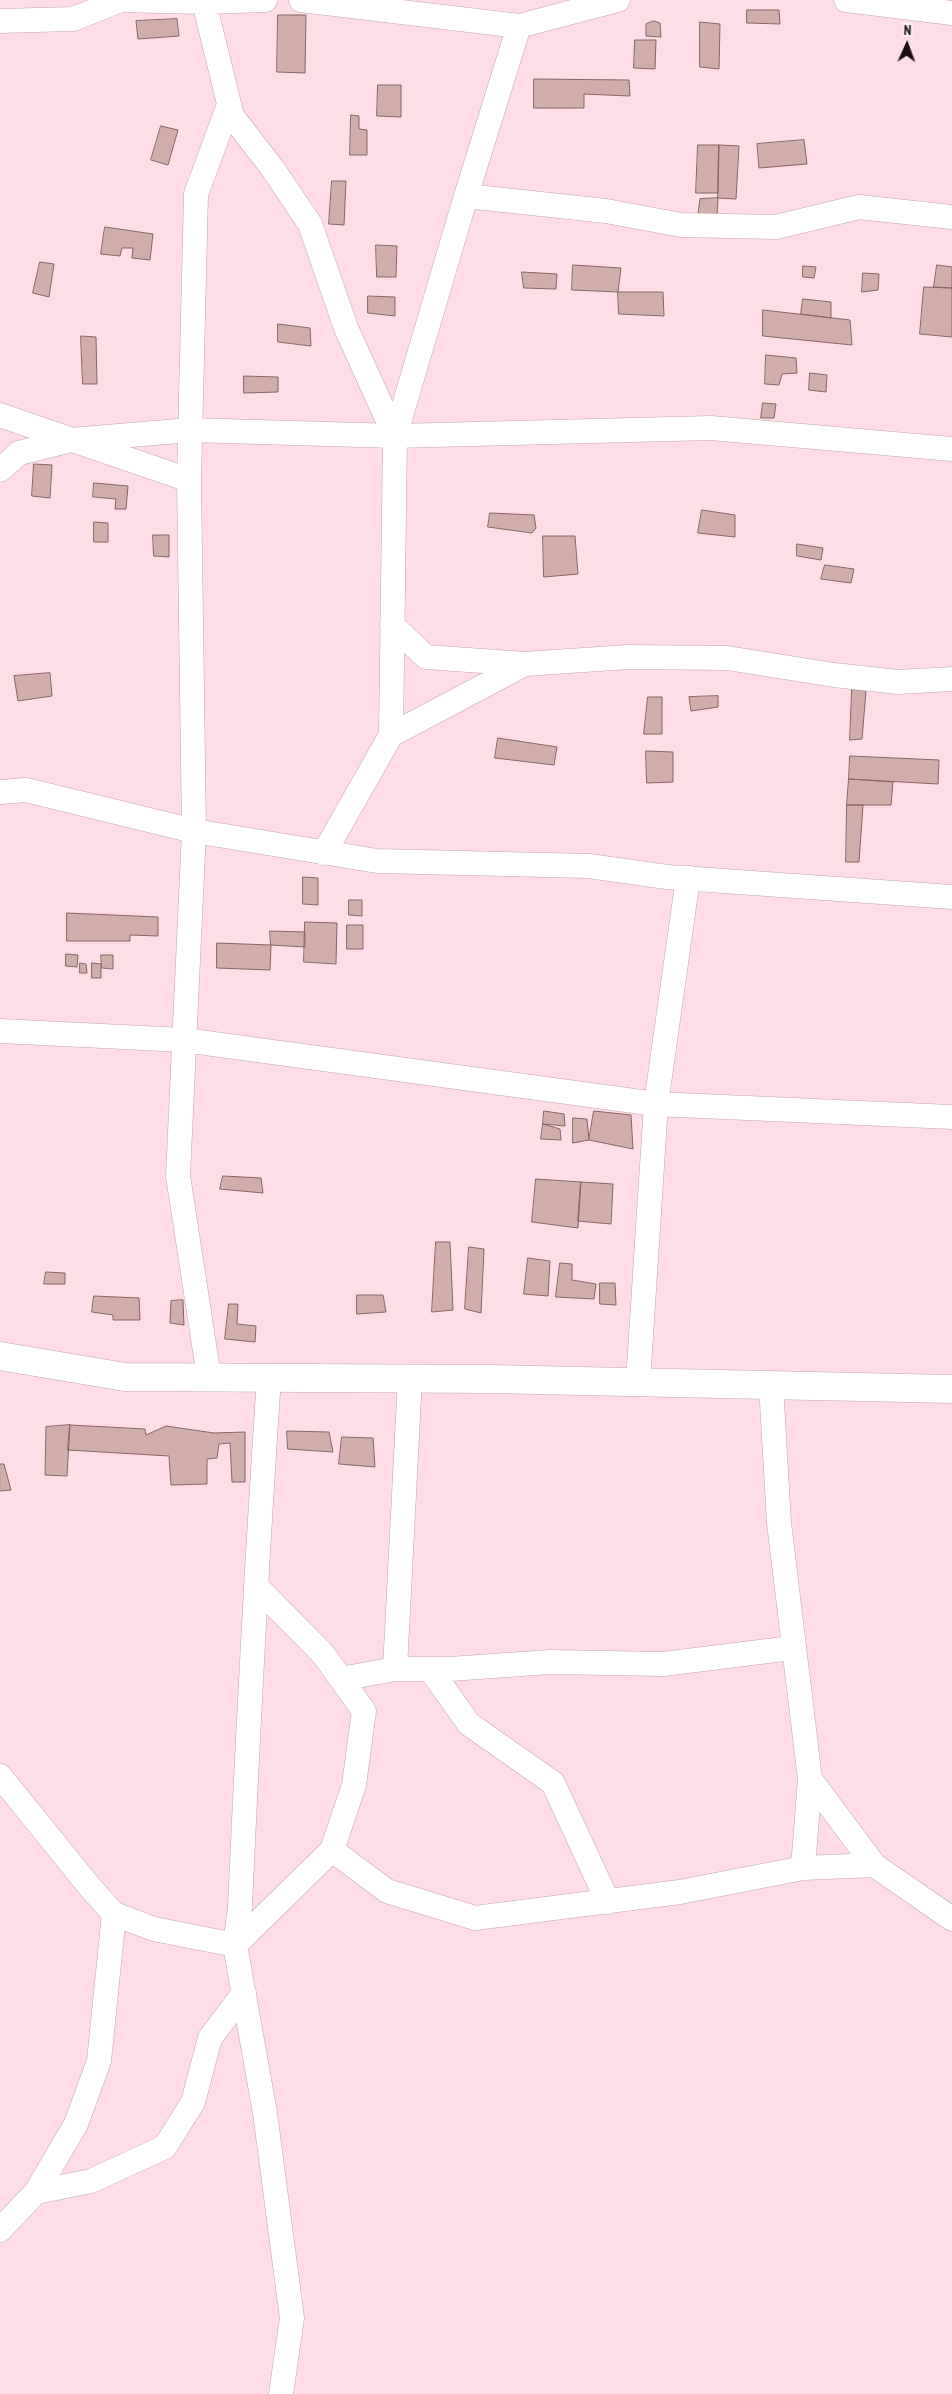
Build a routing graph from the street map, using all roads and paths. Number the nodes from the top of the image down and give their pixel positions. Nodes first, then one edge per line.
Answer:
1 (118, 0) edge
2 (265, 0) edge
3 (301, 0) edge
4 (618, 0) edge
5 (846, 0) edge
6 (204, 2) junction
7 (952, 13) edge
8 (0, 21) edge
9 (519, 26) junction
10 (229, 105) junction
11 (466, 196) junction
12 (952, 217) edge
13 (0, 415) edge
14 (190, 430) junction
15 (395, 436) junction
16 (71, 440) junction
17 (952, 449) edge
18 (0, 470) edge
19 (189, 480) junction
20 (392, 625) junction
21 (525, 664) junction
22 (952, 679) edge
23 (391, 735) junction
24 (0, 792) edge
25 (194, 831) junction
26 (324, 853) junction
27 (688, 878) junction
28 (952, 897) edge
29 (0, 1030) edge
30 (184, 1040) junction
31 (656, 1104) junction
32 (952, 1116) edge
33 (0, 1356) edge
34 (209, 1377) junction
35 (269, 1378) junction
36 (410, 1378) junction
37 (638, 1382) junction
38 (770, 1385) junction
39 (952, 1389) edge
40 (256, 1586) junction
41 (792, 1648) junction
42 (395, 1669) junction
43 (430, 1669) junction
44 (341, 1679) junction
45 (0, 1776) edge
46 (810, 1779) junction
47 (332, 1850) junction
48 (874, 1865) junction
49 (803, 1868) junction
50 (608, 1902) junction
51 (114, 1914) junction
52 (952, 1919) edge
53 (235, 1945) junction
54 (244, 1993) junction
55 (36, 2192) junction
56 (0, 2230) edge
57 (281, 2394) edge

1 - 6 street
1 - 8 street
2 - 6 street
3 - 9 street
4 - 9 street
5 - 7 street
6 - 10 street
9 - 11 street
10 - 14 street
10 - 15 street
11 - 12 street
11 - 15 street
13 - 16 street
14 - 15 street
14 - 16 street
14 - 19 street
15 - 17 street
15 - 20 street
16 - 18 street
16 - 19 street
19 - 25 street
20 - 21 street
20 - 23 street
21 - 22 street
21 - 23 street
23 - 26 street
24 - 25 street
25 - 26 street
25 - 30 street
26 - 27 street
27 - 28 street
27 - 31 street
29 - 30 street
30 - 31 street
30 - 34 street
31 - 32 street
31 - 37 street
33 - 34 highway
34 - 35 highway
35 - 36 highway
35 - 40 street
36 - 37 highway
36 - 42 street
37 - 38 highway
38 - 39 highway
38 - 41 street
40 - 44 street
40 - 53 street
41 - 43 street
41 - 46 street
42 - 43 street
42 - 44 street
43 - 50 street
44 - 47 street
45 - 51 street
46 - 48 street
46 - 49 street
47 - 50 street
47 - 53 street
48 - 49 street
48 - 52 street
49 - 50 street
51 - 53 street
51 - 55 street
53 - 54 street
54 - 55 street
54 - 57 street
55 - 56 street

